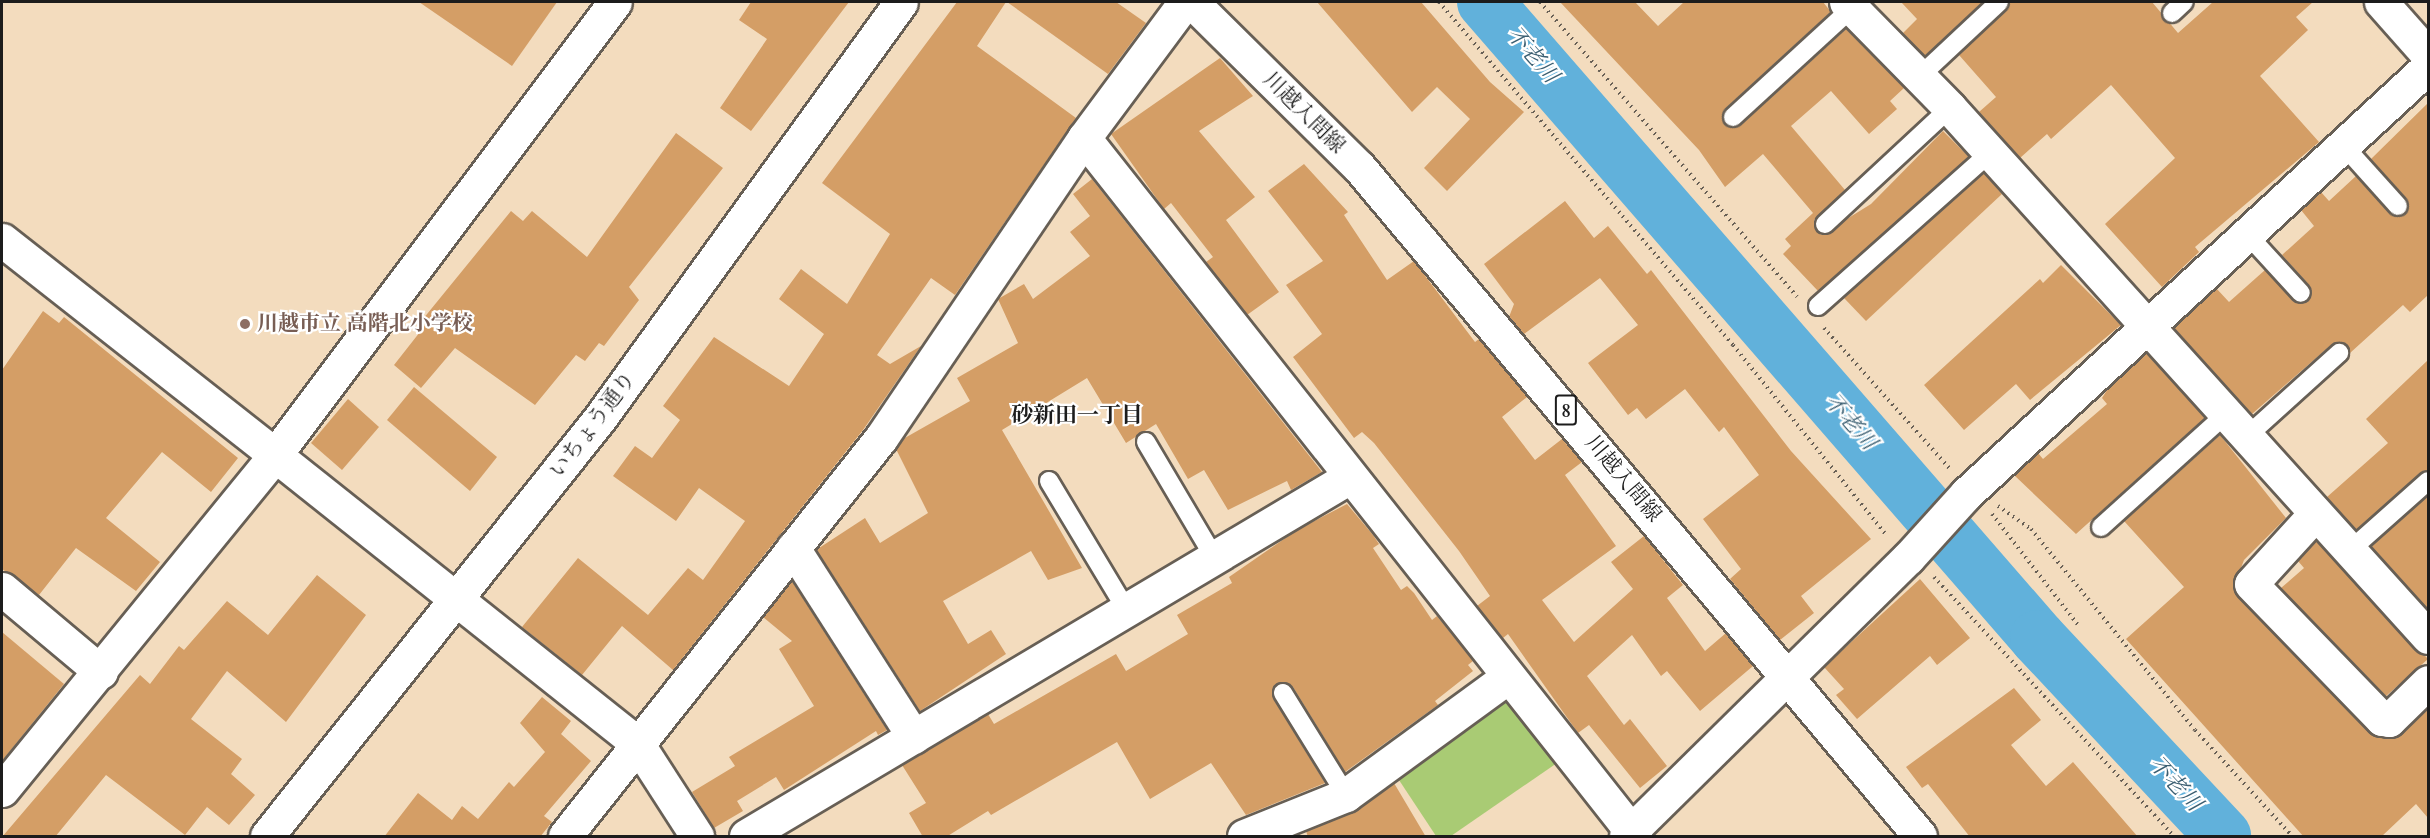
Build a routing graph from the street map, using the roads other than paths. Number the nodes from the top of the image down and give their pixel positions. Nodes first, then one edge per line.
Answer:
1 (615, 2) edge
2 (902, 2) edge
3 (1185, 2) edge
4 (1192, 2) edge
5 (1999, 2) edge
6 (2381, 2) edge
7 (1849, 5) edge
8 (2428, 55) edge
9 (2428, 67) edge
10 (1920, 76) junction
11 (1950, 108) junction
12 (1733, 117) dead end
13 (1084, 138) junction
14 (2343, 145) junction
15 (1990, 153) junction
16 (2398, 206) dead end
17 (1825, 224) dead end
18 (2246, 233) junction
19 (2, 240) edge
20 (2301, 293) dead end
21 (1814, 311) road end
22 (2143, 326) junction
23 (2339, 353) dead end
24 (2234, 427) junction
25 (1146, 442) dead end
26 (275, 455) junction
27 (1348, 478) junction
28 (1049, 481) dead end
29 (2428, 481) edge
30 (2314, 515) junction
31 (2101, 527) dead end
32 (793, 548) junction
33 (2347, 553) junction
34 (1214, 557) junction
35 (2, 589) edge
36 (456, 600) junction
37 (1126, 609) junction
38 (2428, 637) edge
39 (101, 672) junction
40 (1508, 676) junction
41 (1786, 676) junction
42 (2428, 682) edge
43 (1283, 693) dead end
44 (914, 736) junction
45 (637, 743) junction
46 (2, 790) edge
47 (1346, 795) junction
48 (1630, 835) edge
49 (267, 837) edge
50 (565, 837) edge
51 (697, 837) edge
52 (746, 837) edge
53 (1244, 837) edge
54 (1920, 837) edge

1 - 26 street
2 - 36 street, いちょう通り
3 - 13 street
4 - 41 street, 川越入間線 / 8
5 - 10 lane
6 - 8 street
7 - 10 street
7 - 12 lane
9 - 14 street
10 - 11 street
11 - 15 street
11 - 17 lane
13 - 27 street
13 - 32 street
14 - 16 lane
14 - 18 street
15 - 21 lane
15 - 22 street
18 - 20 lane
18 - 22 street
19 - 26 street
22 - 24 street
22 - 41 street
23 - 24 lane
24 - 30 street
24 - 31 lane
25 - 34 lane
26 - 36 street
26 - 39 street
27 - 34 street
27 - 40 street
28 - 37 lane
29 - 33 lane
30 - 33 street
30 - 42 street
32 - 44 street
32 - 45 street
33 - 38 street
34 - 37 street
35 - 39 street
36 - 45 street
36 - 49 street, いちょう通り
37 - 44 street
39 - 46 street
40 - 47 street
40 - 48 street
41 - 48 street
41 - 54 street, 川越入間線 / 8
43 - 47 lane
44 - 52 street
45 - 50 street
45 - 51 street
47 - 53 street

